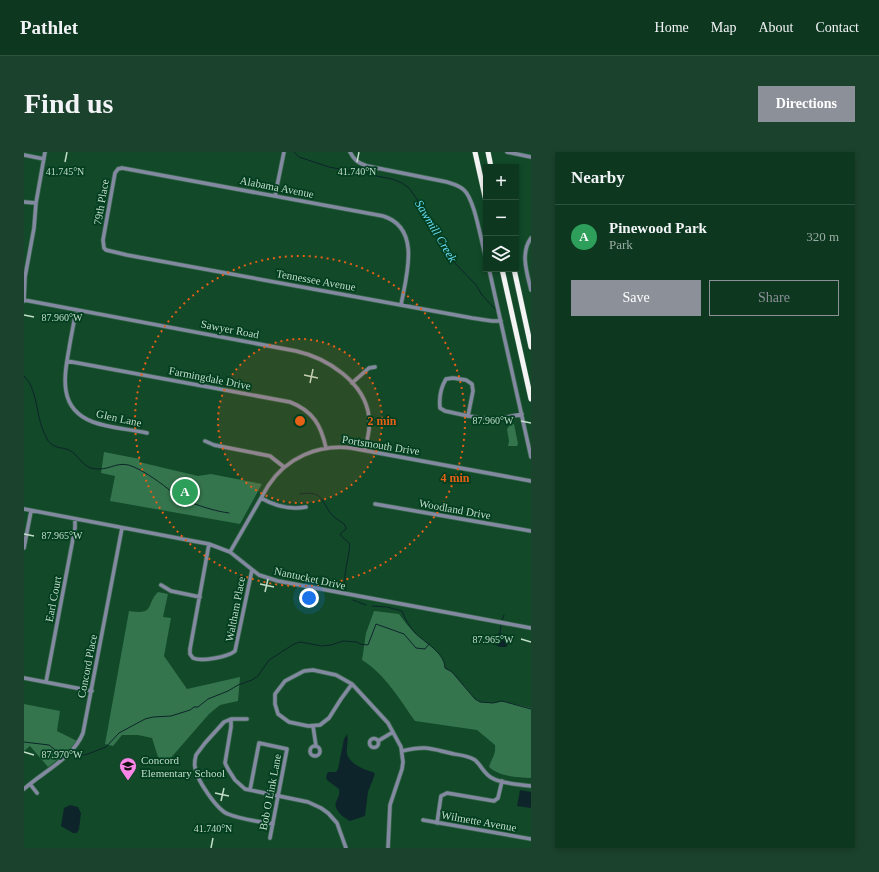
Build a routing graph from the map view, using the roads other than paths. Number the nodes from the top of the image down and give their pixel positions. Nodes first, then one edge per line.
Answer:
1 (45, 152) edge
2 (284, 152) edge
3 (350, 152) edge
4 (475, 152) edge
5 (488, 152) edge
6 (507, 152) edge
7 (24, 155) edge
8 (531, 157) edge
9 (44, 159) junction
10 (490, 164) edge
11 (150, 172) joint
12 (275, 196) junction
13 (486, 200) edge
14 (24, 202) edge
15 (36, 203) junction
16 (531, 238) edge
17 (483, 247) edge
18 (127, 255) joint
19 (490, 272) edge
20 (503, 272) edge
21 (515, 272) edge
22 (531, 290) edge
23 (24, 301) edge
24 (401, 305) junction
25 (76, 310) junction
26 (502, 321) junction
27 (531, 347) edge
28 (67, 361) junction
29 (375, 367) dead end
30 (352, 383) junction
31 (531, 399) edge
32 (522, 414) junction
33 (468, 416) junction
34 (146, 433) dead end
35 (205, 441) dead end
36 (326, 448) junction
37 (365, 450) junction
38 (531, 457) edge
39 (284, 467) junction
40 (531, 481) edge
41 (260, 498) junction
42 (375, 504) dead end
43 (306, 507) dead end
44 (24, 509) edge
45 (31, 510) junction
46 (75, 519) junction
47 (122, 528) junction
48 (531, 531) edge
49 (210, 544) junction
50 (24, 548) edge
51 (230, 552) junction
52 (252, 570) junction
53 (161, 585) dead end
54 (200, 597) junction
55 (531, 628) edge
56 (24, 678) edge
57 (46, 682) junction
58 (352, 684) junction
59 (92, 691) junction
60 (231, 718) junction
61 (248, 719) dead end
62 (313, 726) junction
63 (393, 732) junction
64 (378, 741) dead end
65 (316, 746) dead end
66 (402, 751) junction
67 (502, 781) junction
68 (30, 784) junction
69 (531, 786) edge
70 (24, 789) edge
71 (250, 790) junction
72 (37, 793) dead end
73 (277, 795) junction
74 (423, 820) dead end
75 (437, 823) junction
76 (273, 824) junction
77 (270, 838) dead end
78 (531, 839) edge
79 (346, 848) edge
80 (388, 848) edge

1 - 9 street
2 - 12 street
3 - 17 street
4 - 13 highway
5 - 10 highway
6 - 8 street
7 - 9 street
9 - 15 street
11 - 12 street, Alabama Avenue
11 - 18 street, 79th Place
12 - 24 street, Alabama Avenue
14 - 15 street
15 - 23 street
16 - 22 street
18 - 24 street, Tennessee Avenue
19 - 26 street
20 - 31 highway
21 - 27 highway
23 - 25 street, Sawyer Road
24 - 26 street, Tennessee Avenue
25 - 28 street, Glen Lane
25 - 30 street, Sawyer Road
26 - 32 street
28 - 34 street, Glen Lane
28 - 36 street, Farmingdale Drive
29 - 30 street
30 - 37 street, Sawyer Road
32 - 33 street
32 - 38 street
33 - 33 street
35 - 39 street
36 - 37 street, Portsmouth Drive
36 - 39 street, Portsmouth Drive
37 - 40 street, Portsmouth Drive
39 - 41 street, Portsmouth Drive
41 - 43 street
41 - 51 street, Portsmouth Drive
42 - 48 street, Woodland Drive
44 - 45 street, Nantucket Drive
45 - 46 street, Nantucket Drive
45 - 50 street
46 - 47 street, Nantucket Drive
46 - 57 street, Earl Court
47 - 49 street, Nantucket Drive
47 - 59 street, Concord Place
49 - 51 street, Nantucket Drive
49 - 54 street
51 - 52 street, Nantucket Drive
52 - 54 street, Waltham Place
52 - 55 street, Nantucket Drive
53 - 54 street
56 - 57 street
57 - 59 street
58 - 62 street
58 - 62 street
58 - 63 street
59 - 68 street, Concord Place
60 - 61 street
60 - 71 street
60 - 76 street
62 - 65 street
63 - 64 street
63 - 66 street
66 - 67 street
66 - 80 street
67 - 69 street
67 - 75 street
68 - 70 street, Concord Place
68 - 72 street
71 - 73 street
71 - 73 street, Bob O Link Lane
73 - 76 street, Bob O Link Lane
73 - 79 street
74 - 75 street, Wilmette Avenue
75 - 78 street, Wilmette Avenue
76 - 77 street, Bob O Link Lane

